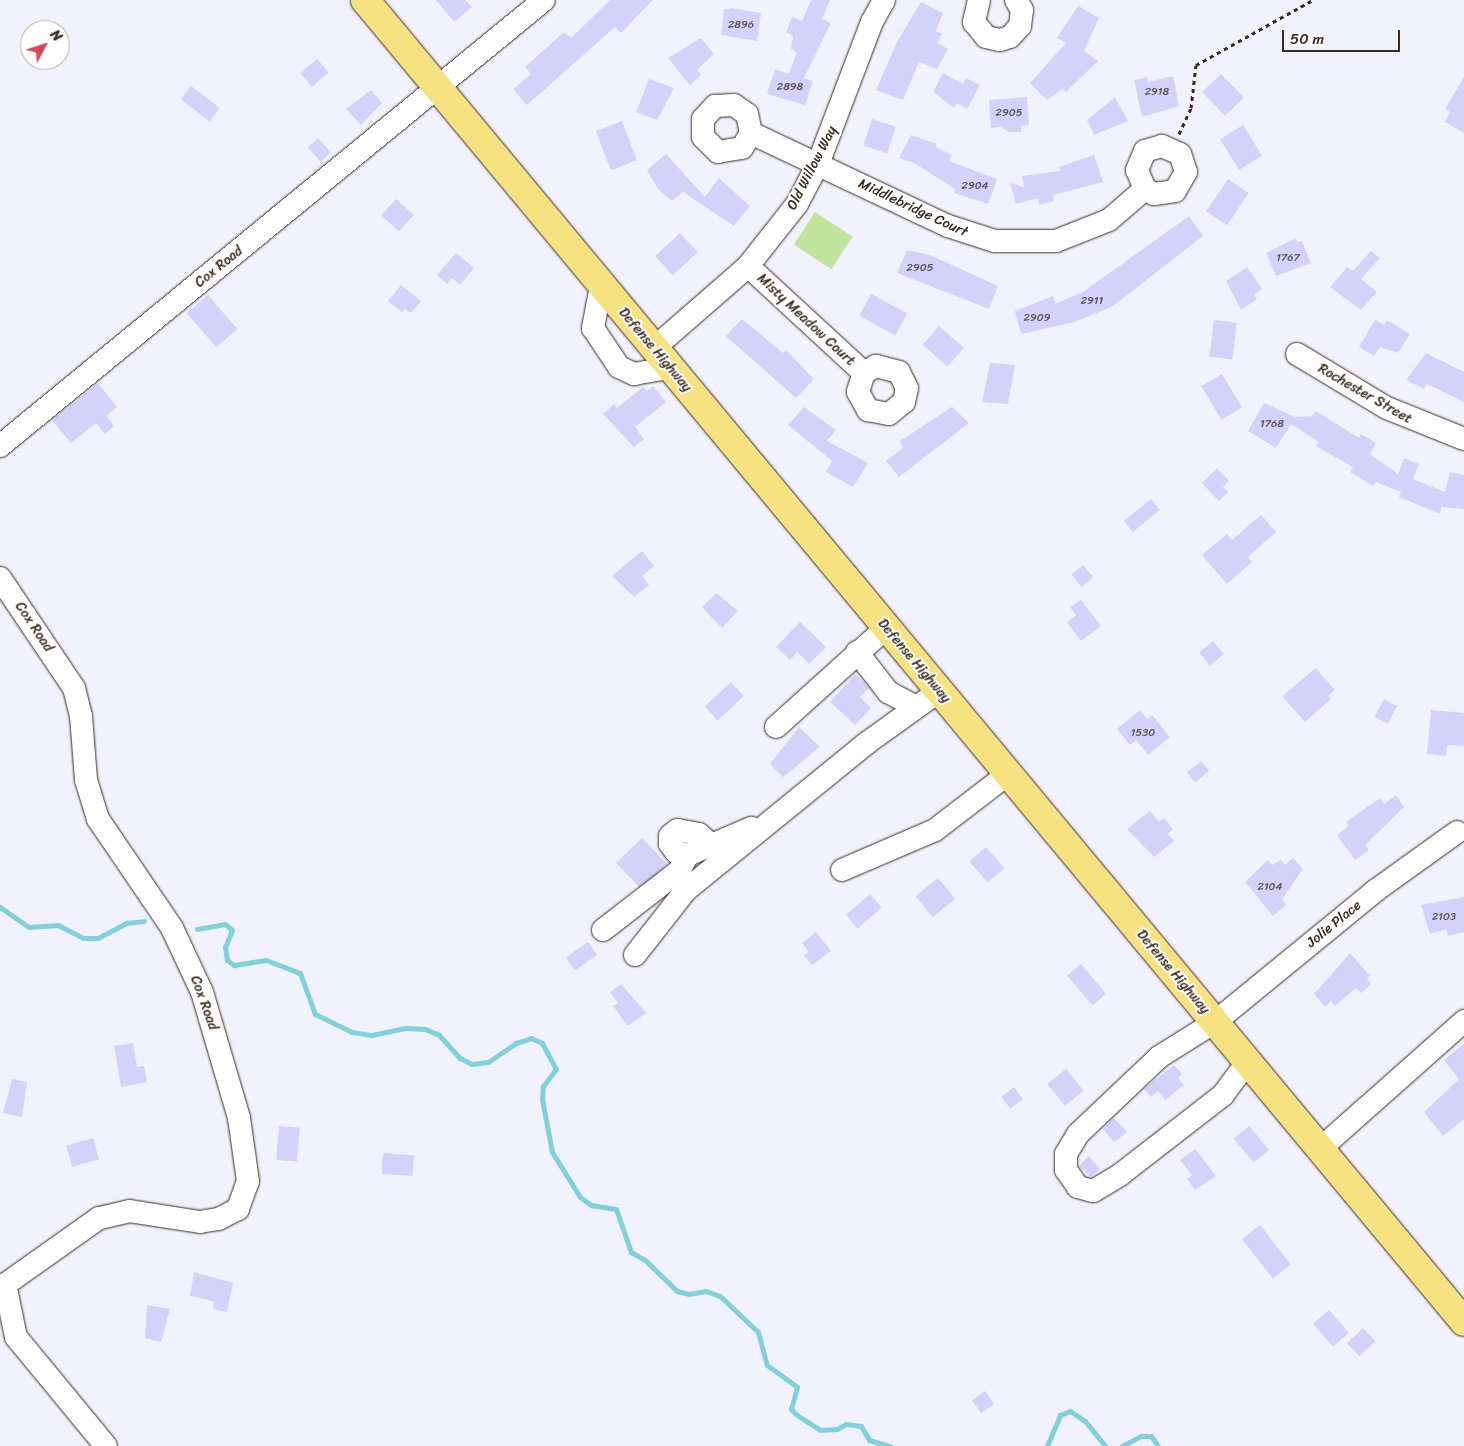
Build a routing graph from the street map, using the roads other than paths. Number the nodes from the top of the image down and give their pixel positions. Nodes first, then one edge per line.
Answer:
1 (366, 0) edge
2 (884, 0) edge
3 (979, 0) edge
4 (1016, 0) edge
5 (540, 1) edge
6 (437, 87) junction
7 (750, 133) dead end
8 (818, 164) junction
9 (1145, 189) junction
10 (748, 266) junction
11 (601, 286) junction
12 (1297, 354) dead end
13 (661, 358) junction
14 (864, 374) dead end
15 (1464, 439) edge
16 (0, 446) edge
17 (0, 578) edge
18 (886, 628) junction
19 (857, 652) junction
20 (938, 691) junction
21 (916, 707) junction
22 (776, 727) dead end
23 (1008, 774) junction
24 (772, 818) junction
25 (1457, 832) dead end
26 (842, 870) dead end
27 (603, 930) dead end
28 (635, 955) dead end
29 (1464, 1021) edge
30 (1215, 1022) junction
31 (1248, 1061) junction
32 (1320, 1149) junction
33 (2, 1286) edge
34 (1464, 1322) edge
35 (106, 1446) edge

1 - 6 main road, Defense Highway
2 - 8 street, Old Willow Way
3 - 4 street
5 - 6 street, Cox Road
6 - 11 main road, Defense Highway
6 - 16 street, Cox Road
7 - 8 street, Middlebridge Court
8 - 9 street, Middlebridge Court
8 - 10 street, Old Willow Way
9 - 9 street
10 - 13 street, Old Willow Way
10 - 14 street, Misty Meadow Court
11 - 13 main road, Defense Highway
11 - 13 street
12 - 15 street, Rochester Street
13 - 18 main road, Defense Highway
17 - 33 street, Cox Road
18 - 19 street
18 - 20 main road, Defense Highway
19 - 21 street
19 - 22 street
20 - 21 street
20 - 23 main road, Defense Highway
21 - 24 street
23 - 26 street
23 - 30 main road, Defense Highway
24 - 27 street
24 - 28 street
25 - 30 street, Jolie Place
29 - 32 street
30 - 31 main road, Defense Highway
30 - 31 street, Jolie Place
31 - 32 main road, Defense Highway
32 - 34 main road, Defense Highway
33 - 35 street

